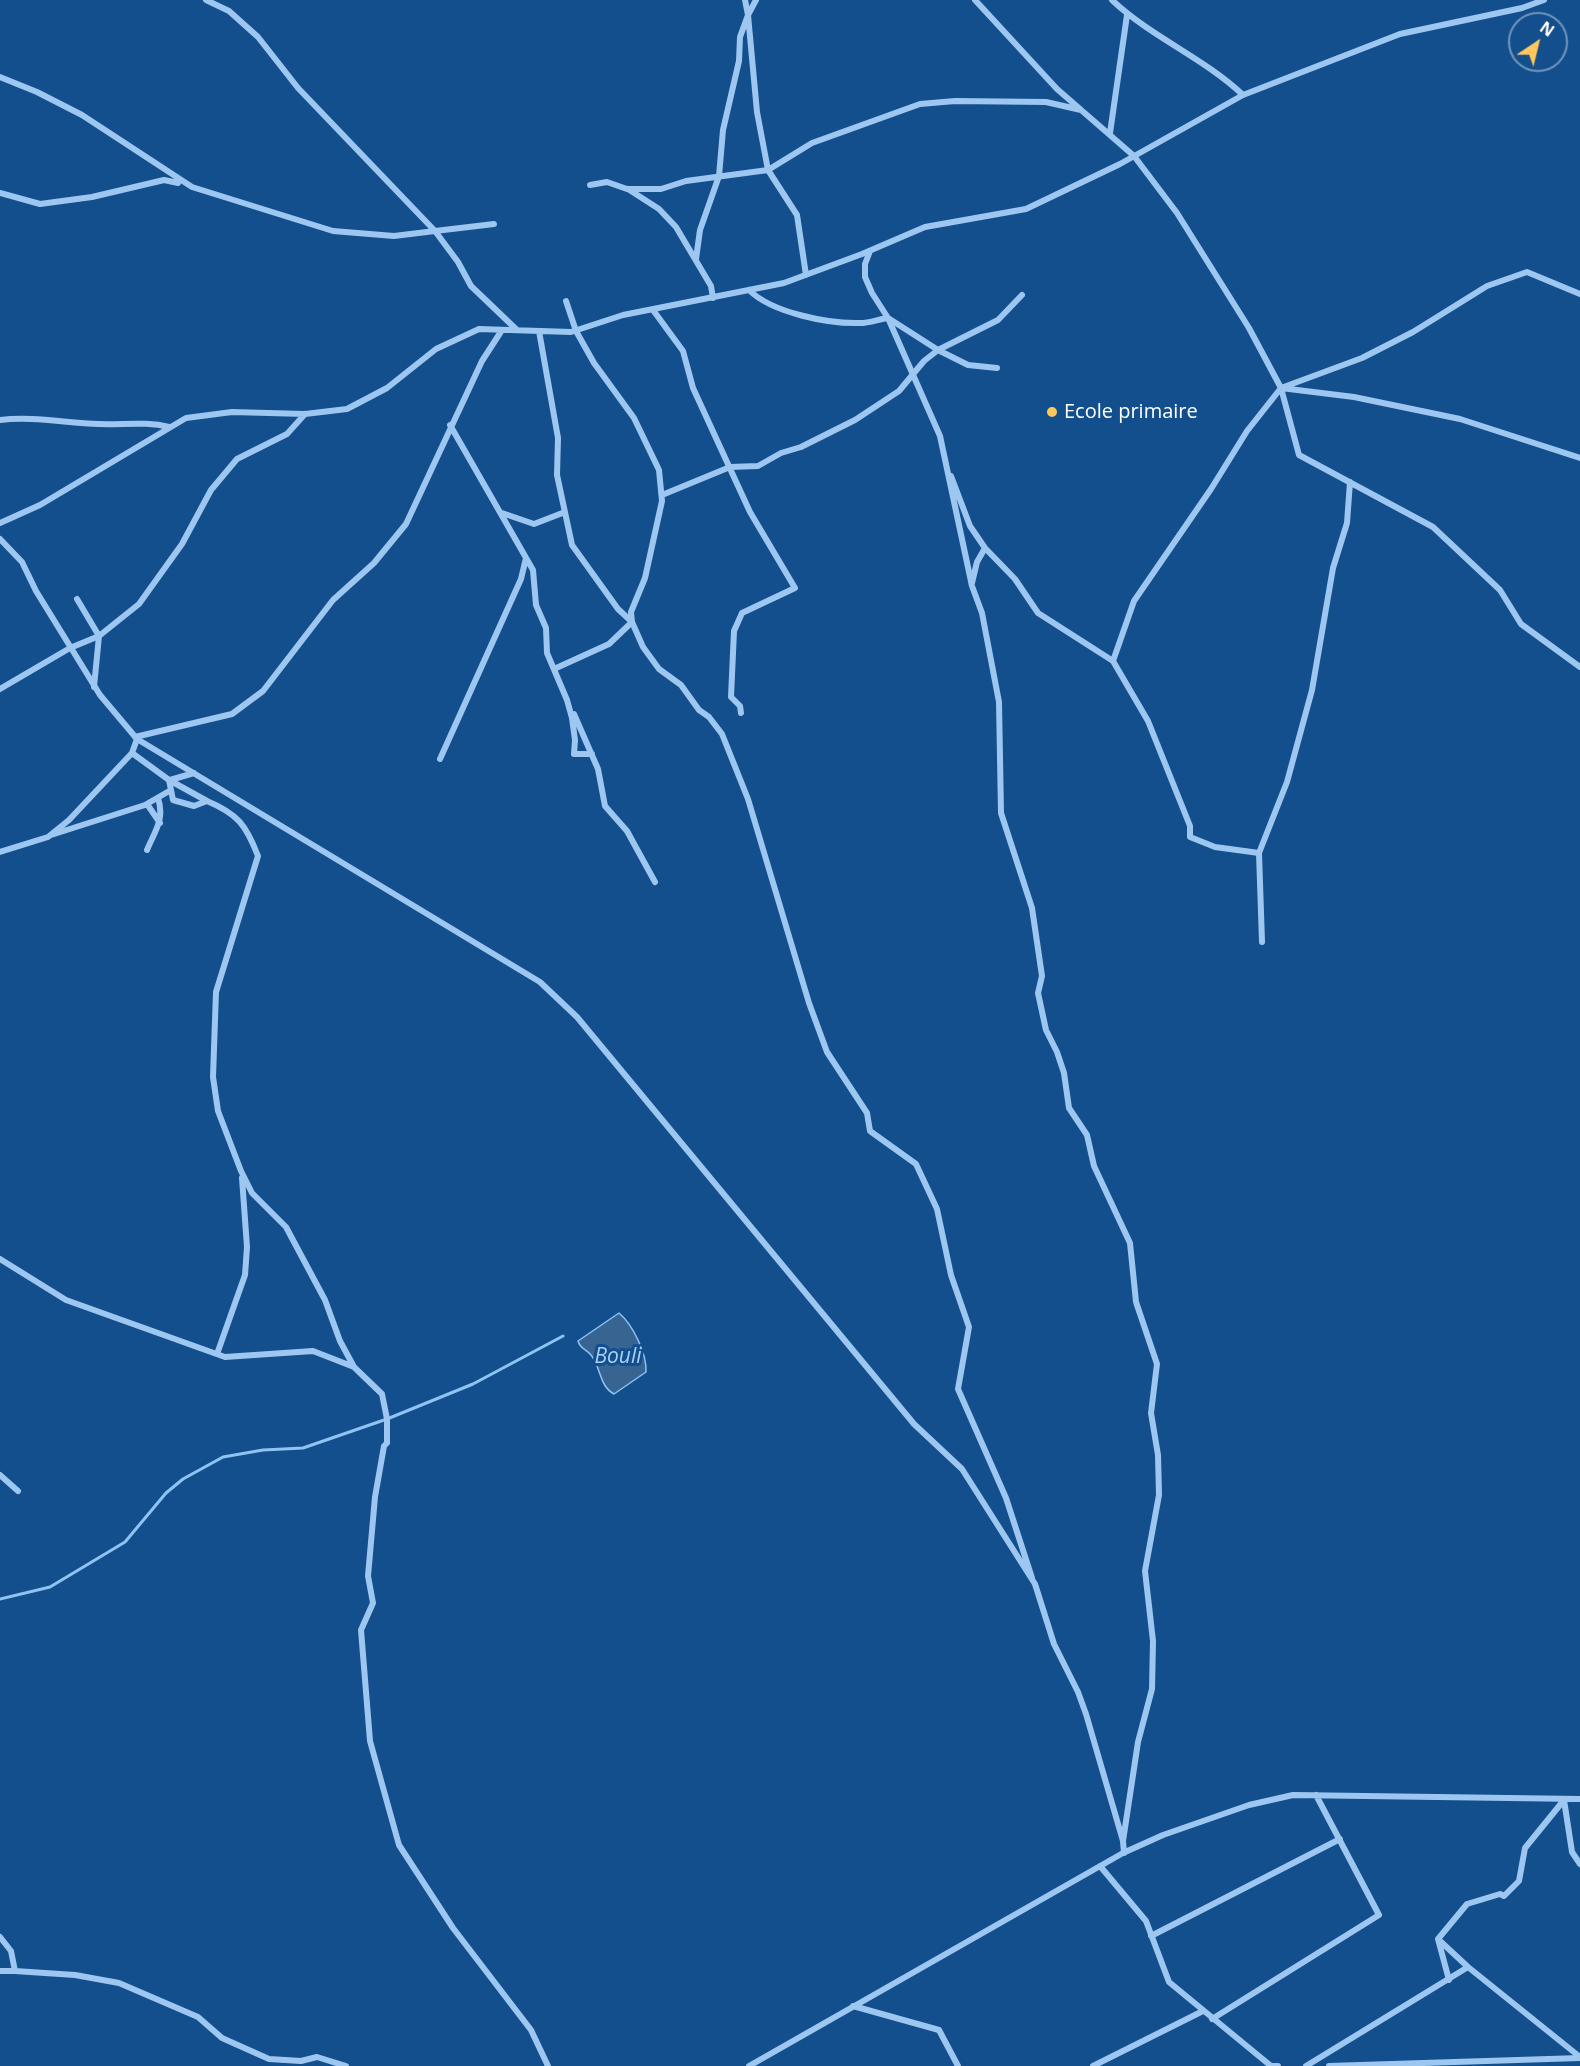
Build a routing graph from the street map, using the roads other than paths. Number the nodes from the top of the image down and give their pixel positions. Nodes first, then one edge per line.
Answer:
1 (206, 0) edge
2 (740, 0) edge
3 (745, 0) edge
4 (756, 0) edge
5 (975, 0) edge
6 (1112, 0) edge
7 (1544, 0) edge
8 (748, 15) junction
9 (1127, 15) junction
10 (0, 77) edge
11 (1243, 95) junction
12 (1084, 111) junction
13 (1110, 133) junction
14 (1134, 156) junction
15 (768, 170) junction
16 (719, 176) junction
17 (183, 184) junction
18 (590, 185) dead end
19 (627, 189) junction
20 (0, 194) edge
21 (494, 224) dead end
22 (435, 231) junction
23 (870, 251) junction
24 (696, 259) junction
25 (806, 275) junction
26 (749, 290) junction
27 (1580, 294) edge
28 (1022, 295) dead end
29 (712, 298) junction
30 (566, 301) dead end
31 (653, 310) junction
32 (888, 318) junction
33 (502, 330) junction
34 (518, 330) junction
35 (539, 331) junction
36 (576, 331) junction
37 (938, 350) junction
38 (997, 368) dead end
39 (914, 373) junction
40 (1281, 388) junction
41 (305, 414) junction
42 (0, 420) edge
43 (450, 425) junction
44 (170, 427) junction
45 (1580, 458) edge
46 (730, 466) junction
47 (949, 470) junction
48 (1350, 482) junction
49 (662, 495) junction
50 (565, 512) junction
51 (502, 513) junction
52 (0, 524) edge
53 (0, 539) edge
54 (985, 548) junction
55 (526, 558) junction
56 (972, 586) junction
57 (77, 599) dead end
58 (632, 622) junction
59 (99, 636) junction
60 (70, 648) junction
61 (1113, 661) junction
62 (1580, 667) edge
63 (554, 669) junction
64 (94, 687) junction
65 (0, 689) edge
66 (567, 700) junction
67 (741, 713) dead end
68 (136, 738) junction
69 (132, 753) junction
70 (592, 754) junction
71 (440, 759) dead end
72 (194, 773) junction
73 (169, 780) junction
74 (171, 790) junction
75 (158, 798) junction
76 (207, 801) junction
77 (147, 804) junction
78 (160, 823) junction
79 (48, 837) junction
80 (147, 850) dead end
81 (0, 852) edge
82 (1259, 853) junction
83 (655, 882) dead end
84 (1262, 942) dead end
85 (241, 1171) junction
86 (0, 1259) edge
87 (217, 1354) junction
88 (354, 1367) junction
89 (0, 1475) edge
90 (18, 1491) dead end
91 (1035, 1584) junction
92 (1316, 1795) junction
93 (1580, 1799) edge
94 (1564, 1800) junction
95 (1340, 1839) junction
96 (1123, 1841) junction
97 (1124, 1853) junction
98 (1580, 1864) edge
99 (1100, 1866) junction
100 (1151, 1936) junction
101 (0, 1937) edge
102 (1438, 1939) junction
103 (1468, 1967) junction
104 (0, 1971) edge
105 (15, 1971) junction
106 (1449, 1980) junction
107 (853, 2006) junction
108 (1203, 2011) junction
109 (1212, 2019) junction
110 (1580, 2057) edge
111 (346, 2066) edge
112 (548, 2066) edge
113 (749, 2066) edge
114 (958, 2066) edge
115 (1093, 2066) edge
116 (1270, 2066) edge
117 (1278, 2066) edge
118 (1306, 2066) edge
119 (1329, 2066) edge

1 - 22 street
2 - 8 street
3 - 8 street
4 - 8 street
5 - 12 street
6 - 9 street
7 - 11 street
8 - 15 street
8 - 16 street
9 - 11 street
9 - 13 street
10 - 17 street
11 - 14 street
12 - 13 street
12 - 15 street
13 - 14 street
14 - 23 street
14 - 40 street
15 - 16 street
15 - 25 street
16 - 19 street
16 - 24 street
17 - 20 street
17 - 22 street
18 - 19 street
19 - 24 street
21 - 22 street
22 - 34 street
23 - 25 street
23 - 32 street
24 - 29 street
25 - 26 street
26 - 29 street
26 - 32 street
27 - 40 street
28 - 37 street
29 - 31 street
30 - 36 street
31 - 36 street
31 - 46 street
32 - 37 street
32 - 39 street
33 - 34 street
33 - 41 street
33 - 43 street
34 - 35 street
35 - 36 street
35 - 50 street
36 - 49 street
37 - 38 street
37 - 39 street
39 - 46 street
39 - 47 street
40 - 45 street
40 - 48 street
40 - 61 street
41 - 44 street
41 - 59 street
42 - 44 street
43 - 51 street
43 - 68 street
44 - 52 street
46 - 49 street
46 - 67 street
47 - 54 street
47 - 56 street
48 - 62 street
48 - 82 street
49 - 58 street
50 - 51 street
50 - 58 street
51 - 55 street
53 - 60 street
54 - 56 street
54 - 61 street
55 - 63 street
55 - 71 street
56 - 96 street
57 - 59 street
58 - 63 street
58 - 91 street
59 - 60 street
59 - 64 street
60 - 64 street
60 - 65 street
61 - 82 street
63 - 66 street
64 - 68 street
66 - 70 street
66 - 70 street
68 - 69 street
68 - 72 street
69 - 73 street
69 - 79 street
70 - 83 street
72 - 73 street
72 - 91 street
73 - 74 street
73 - 76 street
74 - 75 street
74 - 76 street
75 - 77 street
75 - 78 street
76 - 85 street
77 - 78 street
77 - 79 street
78 - 80 street
79 - 81 street
82 - 84 street
85 - 87 street
85 - 88 street
86 - 87 street
87 - 88 street
88 - 112 street
89 - 90 street
91 - 96 street
92 - 94 street
92 - 95 street
92 - 97 street
93 - 94 street
94 - 98 street
94 - 102 street
95 - 100 street
95 - 109 street
96 - 97 street
97 - 99 street
99 - 100 street
99 - 107 street
100 - 108 street
101 - 105 street
102 - 103 street
102 - 106 street
103 - 106 street
103 - 110 street
104 - 105 street
105 - 111 street
106 - 118 street
107 - 113 street
107 - 114 street
108 - 109 street
108 - 115 street
109 - 116 street
110 - 119 street
116 - 117 street

